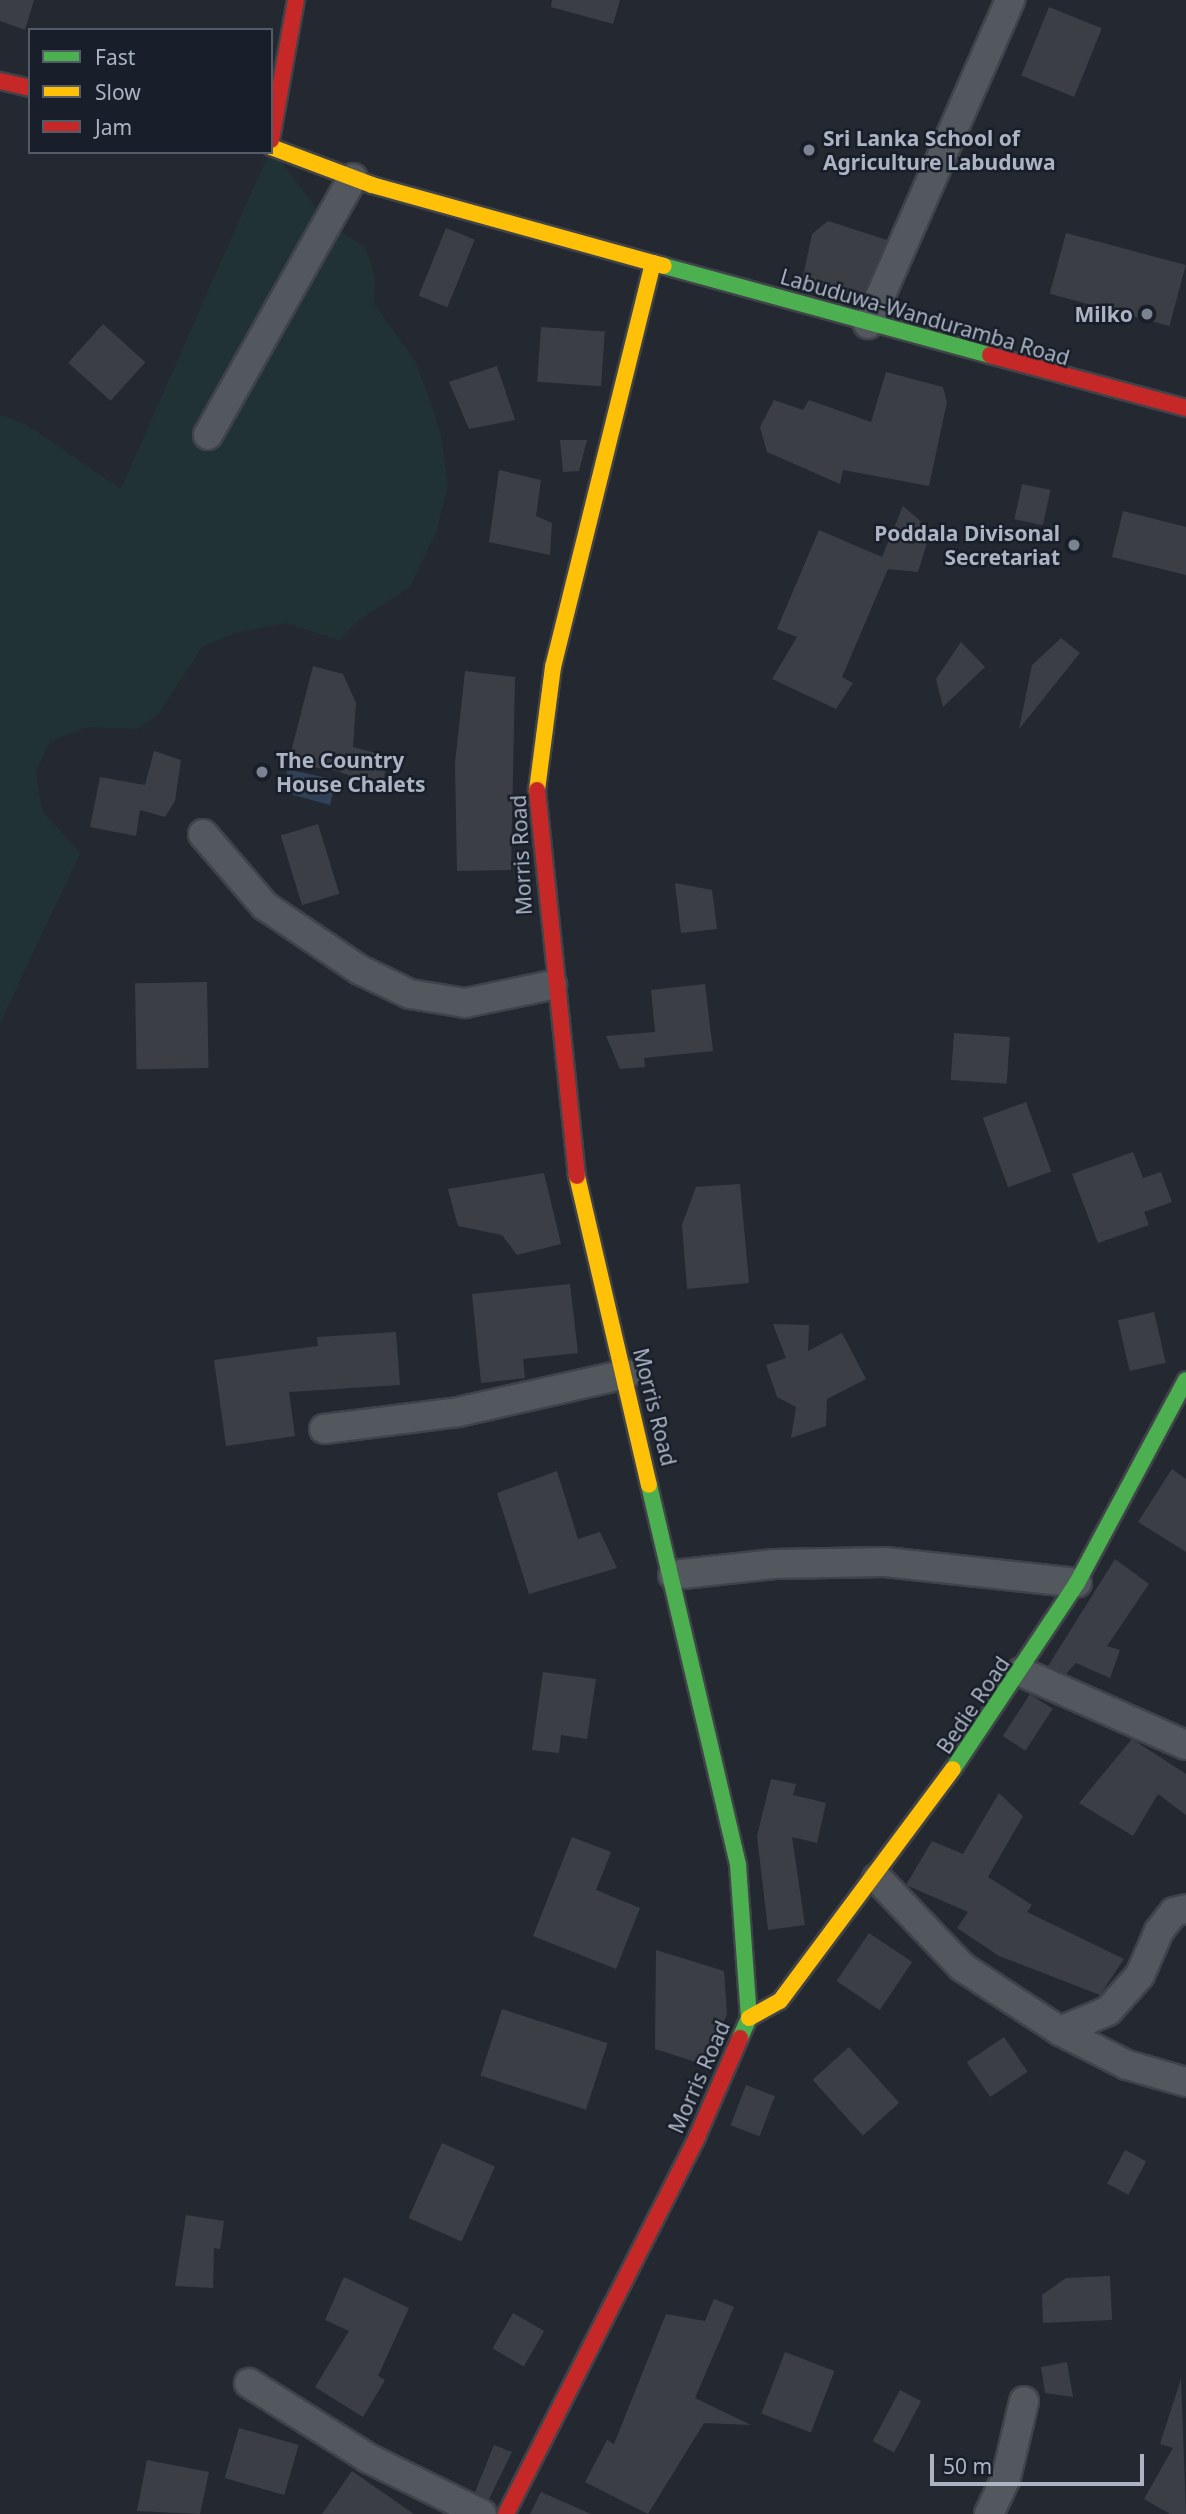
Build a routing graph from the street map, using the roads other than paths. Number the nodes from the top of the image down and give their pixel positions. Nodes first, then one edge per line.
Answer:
1 (296, 0) edge
2 (1010, 0) edge
3 (0, 80) edge
4 (28, 87) edge
5 (273, 129) edge
6 (273, 148) edge
7 (353, 178) junction
8 (653, 263) junction
9 (868, 324) junction
10 (1186, 408) edge
11 (208, 435) dead end
12 (203, 834) dead end
13 (552, 985) junction
14 (627, 1374) junction
15 (1186, 1380) edge
16 (324, 1429) dead end
17 (673, 1575) junction
18 (1077, 1583) junction
19 (1021, 1672) junction
20 (1186, 1745) edge
21 (877, 1878) junction
22 (1186, 1909) edge
23 (749, 2018) junction
24 (1060, 2031) junction
25 (1186, 2082) edge
26 (249, 2383) dead end
27 (1024, 2401) dead end
28 (482, 2514) edge
29 (506, 2514) edge
30 (989, 2514) edge

1 - 5 main road
2 - 9 street
3 - 4 main road
6 - 7 main road, Labuduwa-Wanduramba Road
7 - 8 main road, Labuduwa-Wanduramba Road
7 - 11 street
8 - 9 main road, Labuduwa-Wanduramba Road
8 - 13 main road, Morris Road
9 - 10 main road, Labuduwa-Wanduramba Road
12 - 13 street
13 - 14 main road, Morris Road
14 - 16 street
14 - 17 main road, Morris Road
15 - 18 main road, Bedie Road
17 - 18 street
17 - 23 main road, Morris Road
18 - 19 main road, Bedie Road
19 - 20 street
19 - 21 main road, Bedie Road
21 - 23 main road, Bedie Road
21 - 24 street
22 - 24 street
23 - 29 main road, Morris Road
24 - 25 street
26 - 28 street
27 - 30 street

